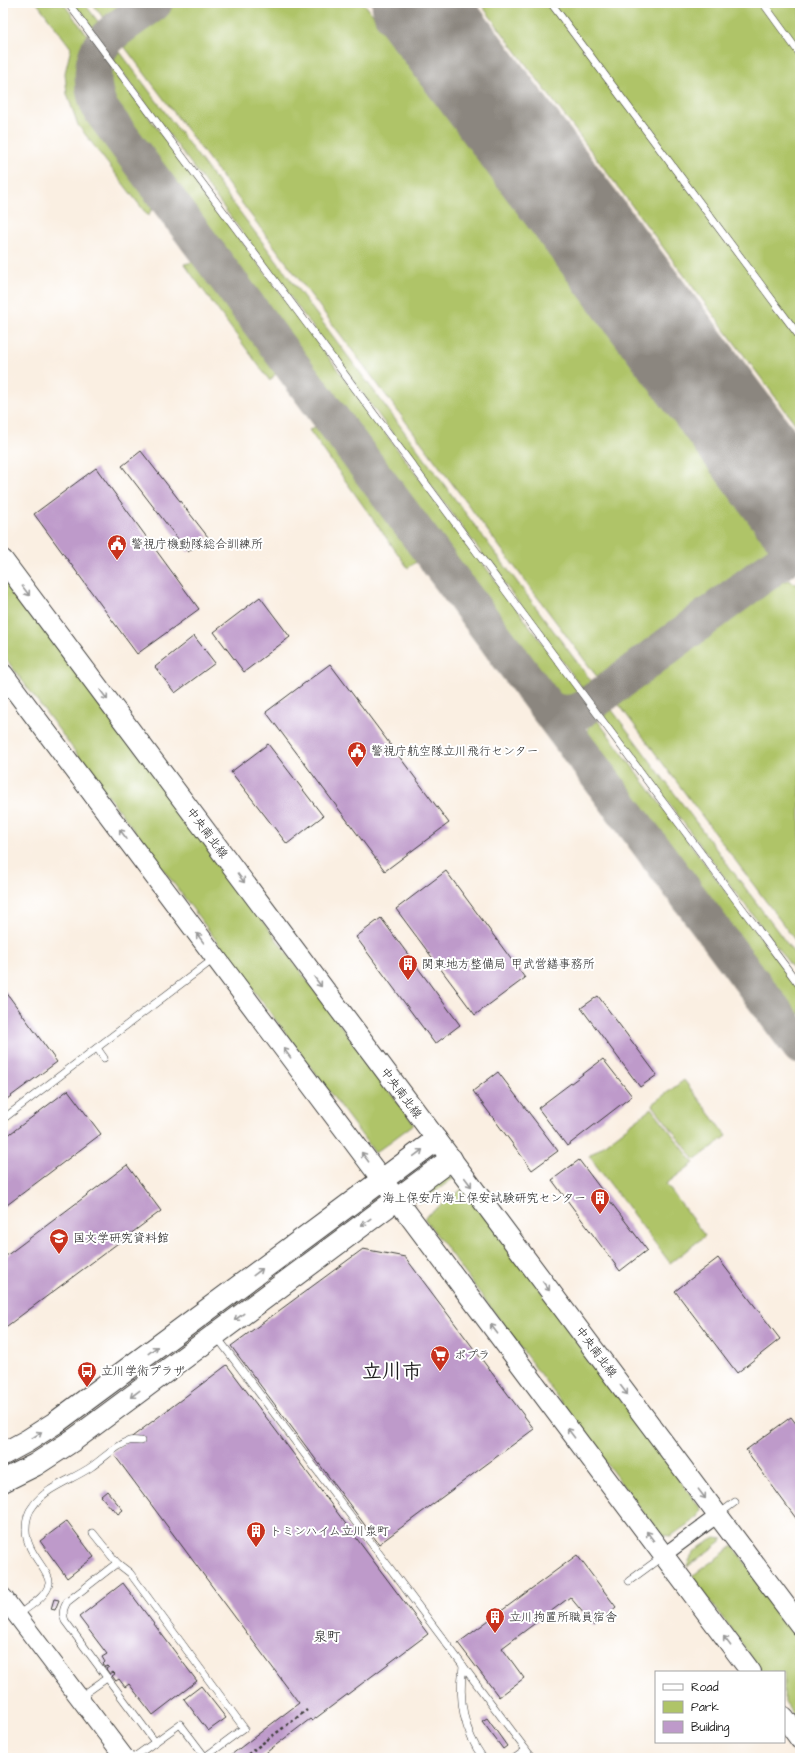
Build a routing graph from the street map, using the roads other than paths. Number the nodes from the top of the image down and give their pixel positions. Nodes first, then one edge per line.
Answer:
1 (68, 3) edge
2 (551, 3) edge
3 (763, 3) edge
4 (800, 54) edge
5 (800, 337) edge
6 (3, 560) edge
7 (3, 674) edge
8 (215, 958) junction
9 (800, 986) edge
10 (97, 1048) junction
11 (104, 1058) dead end
12 (3, 1118) edge
13 (436, 1140) junction
14 (451, 1159) junction
15 (382, 1179) junction
16 (398, 1199) junction
17 (215, 1335) junction
18 (141, 1441) dead end
19 (3, 1454) edge
20 (3, 1481) edge
21 (735, 1502) dead end
22 (718, 1515) junction
23 (93, 1533) dead end
24 (664, 1555) junction
25 (117, 1563) junction
26 (629, 1581) dead end
27 (3, 1597) edge
28 (17, 1616) junction
29 (800, 1625) edge
30 (463, 1666) junction
31 (750, 1671) edge
32 (107, 1678) junction
33 (80, 1697) junction
34 (785, 1718) edge
35 (800, 1739) edge
36 (155, 1742) junction
37 (526, 1750) junction
38 (205, 1757) edge
39 (126, 1758) edge
40 (133, 1758) edge
41 (483, 1758) edge
42 (515, 1758) edge
43 (532, 1758) edge

1 - 9 lane
2 - 5 lane
3 - 4 lane
6 -> 13 main road, 中央南北線
8 -> 7 main road
8 - 10 lane
15 -> 8 main road
10 - 11 lane
10 - 12 lane
13 - 14 main road, 中央南北線
15 -> 13 main road
14 - 16 main road
14 -> 22 main road, 中央南北線
15 - 16 main road
19 -> 15 main road
16 -> 17 main road
24 -> 16 main road
17 -> 20 main road
17 - 30 lane
18 - 28 lane
21 - 22 lane
22 - 24 street
22 - 29 main road, 中央南北線
23 - 25 lane
24 - 26 lane
31 -> 24 main road
25 - 32 lane
25 - 38 lane
27 - 28 street
28 - 33 street
30 - 37 lane
30 - 41 lane
32 - 33 lane
32 - 36 lane
33 - 39 street
34 - 35 main road
36 - 38 lane
36 - 40 lane
37 - 42 lane
37 - 43 lane

